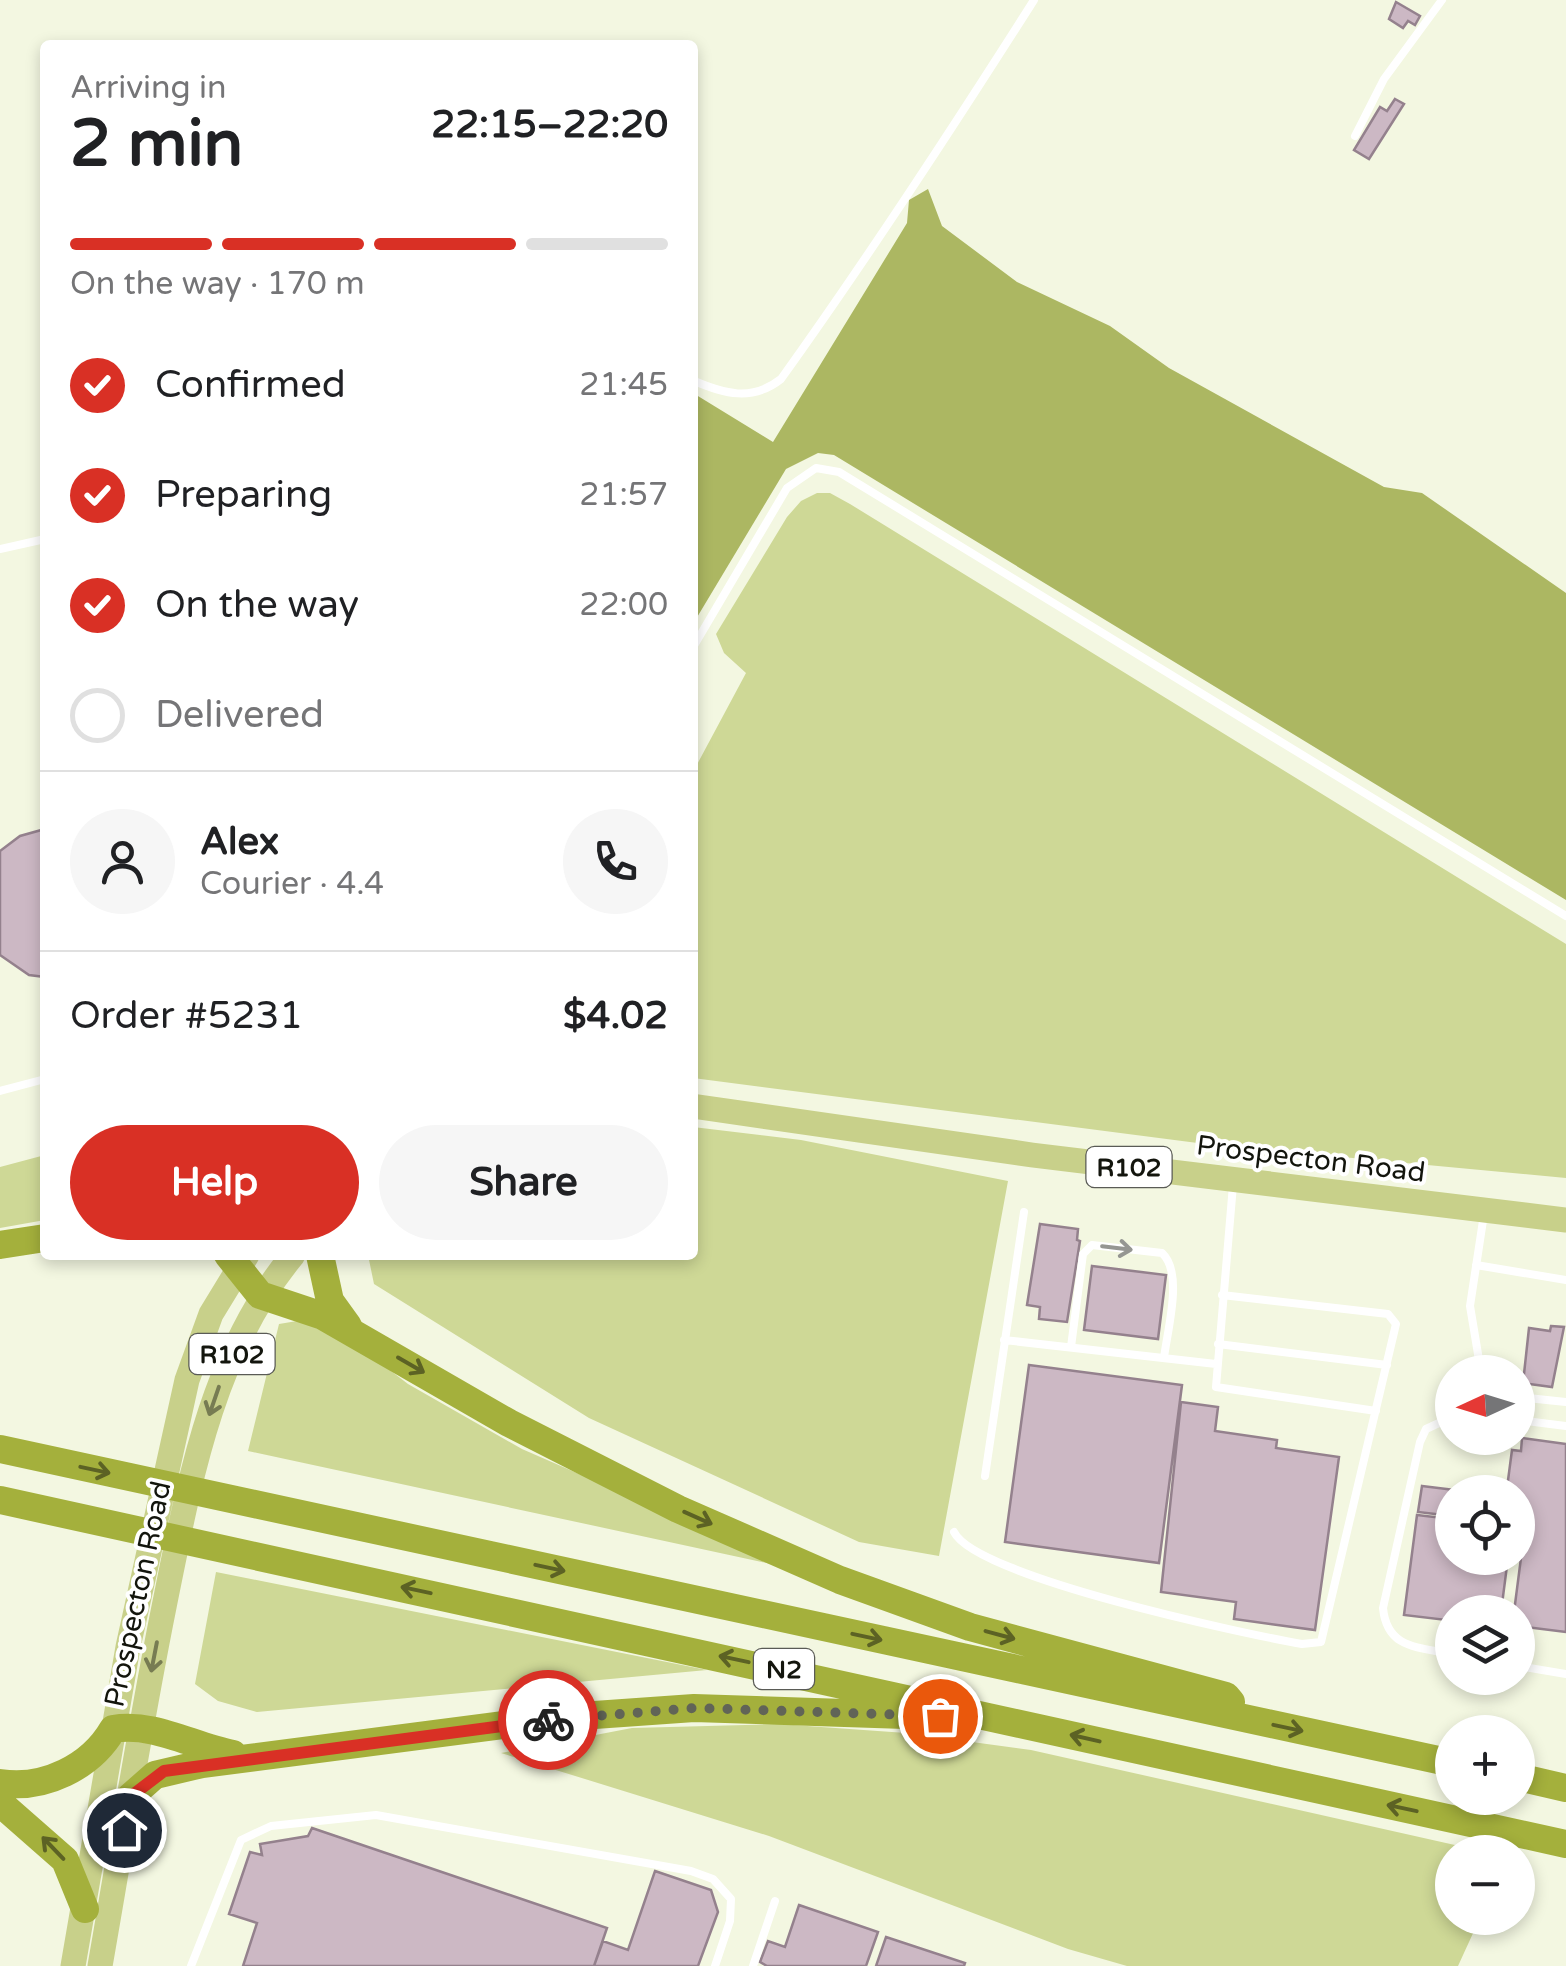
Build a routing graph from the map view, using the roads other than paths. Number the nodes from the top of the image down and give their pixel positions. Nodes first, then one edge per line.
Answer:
1 (1034, 0) edge
2 (1442, 0) edge
3 (1355, 136) dead end
4 (698, 382) edge
5 (40, 540) edge
6 (0, 549) edge
7 (698, 640) edge
8 (1566, 916) edge
9 (40, 1080) edge
10 (0, 1092) edge
11 (698, 1107) edge
12 (1234, 1179) junction
13 (1484, 1209) junction
14 (1024, 1212) dead end
15 (1566, 1220) edge
16 (40, 1239) edge
17 (0, 1245) edge
18 (237, 1260) edge
19 (238, 1260) edge
20 (289, 1260) edge
21 (321, 1260) edge
22 (1476, 1264) junction
23 (1566, 1280) edge
24 (1222, 1294) junction
25 (260, 1295) junction
26 (350, 1329) junction
27 (1004, 1340) junction
28 (1218, 1344) junction
29 (1071, 1347) junction
30 (1478, 1355) edge
31 (1164, 1358) junction
32 (1216, 1364) junction
33 (1387, 1365) junction
34 (1535, 1399) edge
35 (1566, 1402) edge
36 (1376, 1410) junction
37 (1535, 1422) edge
38 (1435, 1425) edge
39 (1566, 1426) edge
40 (0, 1449) edge
41 (181, 1463) junction
42 (985, 1476) dead end
43 (0, 1500) edge
44 (954, 1532) dead end
45 (1435, 1651) edge
46 (1535, 1669) edge
47 (1566, 1674) edge
48 (1245, 1718) junction
49 (1010, 1720) junction
50 (127, 1727) junction
51 (250, 1758) junction
52 (1435, 1760) edge
53 (0, 1782) edge
54 (1535, 1782) edge
55 (1566, 1788) edge
56 (130, 1797) junction
57 (0, 1804) edge
58 (1566, 1844) edge
59 (775, 1902) dead end
60 (85, 1909) junction
61 (73, 1966) edge
62 (100, 1966) edge
63 (190, 1966) edge
64 (715, 1966) edge
65 (753, 1966) edge

1 - 4 lane
2 - 3 lane
5 - 6 lane
7 - 8 lane
9 - 10 lane
11 - 12 main road, Prospecton Road / R102
12 - 13 main road, Prospecton Road / R102
12 - 24 lane
13 - 15 main road, Prospecton Road / R102
13 - 22 lane
14 - 27 lane
16 - 17 highway
18 - 41 main road, Prospecton Road / R102
19 - 25 highway
20 - 25 main road, Prospecton Road / R102
21 - 26 highway
22 - 23 lane
22 - 30 lane
24 - 28 lane
24 - 33 lane
25 - 26 highway
25 -> 41 main road, Prospecton Road / R102
26 -> 48 highway
27 - 29 lane
27 - 42 lane
28 - 32 lane
28 - 33 lane
29 - 31 lane
29 -> 31 lane
31 - 32 lane
32 - 36 lane
33 - 36 lane
34 - 35 lane
36 - 44 lane
37 - 39 lane
38 - 45 lane
40 -> 48 highway, N2
41 - 50 main road, Prospecton Road / R102
49 -> 43 highway, N2
46 - 47 lane
48 -> 52 highway, N2
49 - 51 highway
58 -> 49 highway, N2
50 - 51 highway
50 - 53 highway
50 - 56 main road, Prospecton Road / R102
50 - 60 main road, Prospecton Road / R102
51 - 56 highway
54 - 55 highway
56 - 62 main road, Prospecton Road / R102
60 -> 57 highway
59 - 65 lane
60 - 61 main road, Prospecton Road / R102
63 - 64 lane

